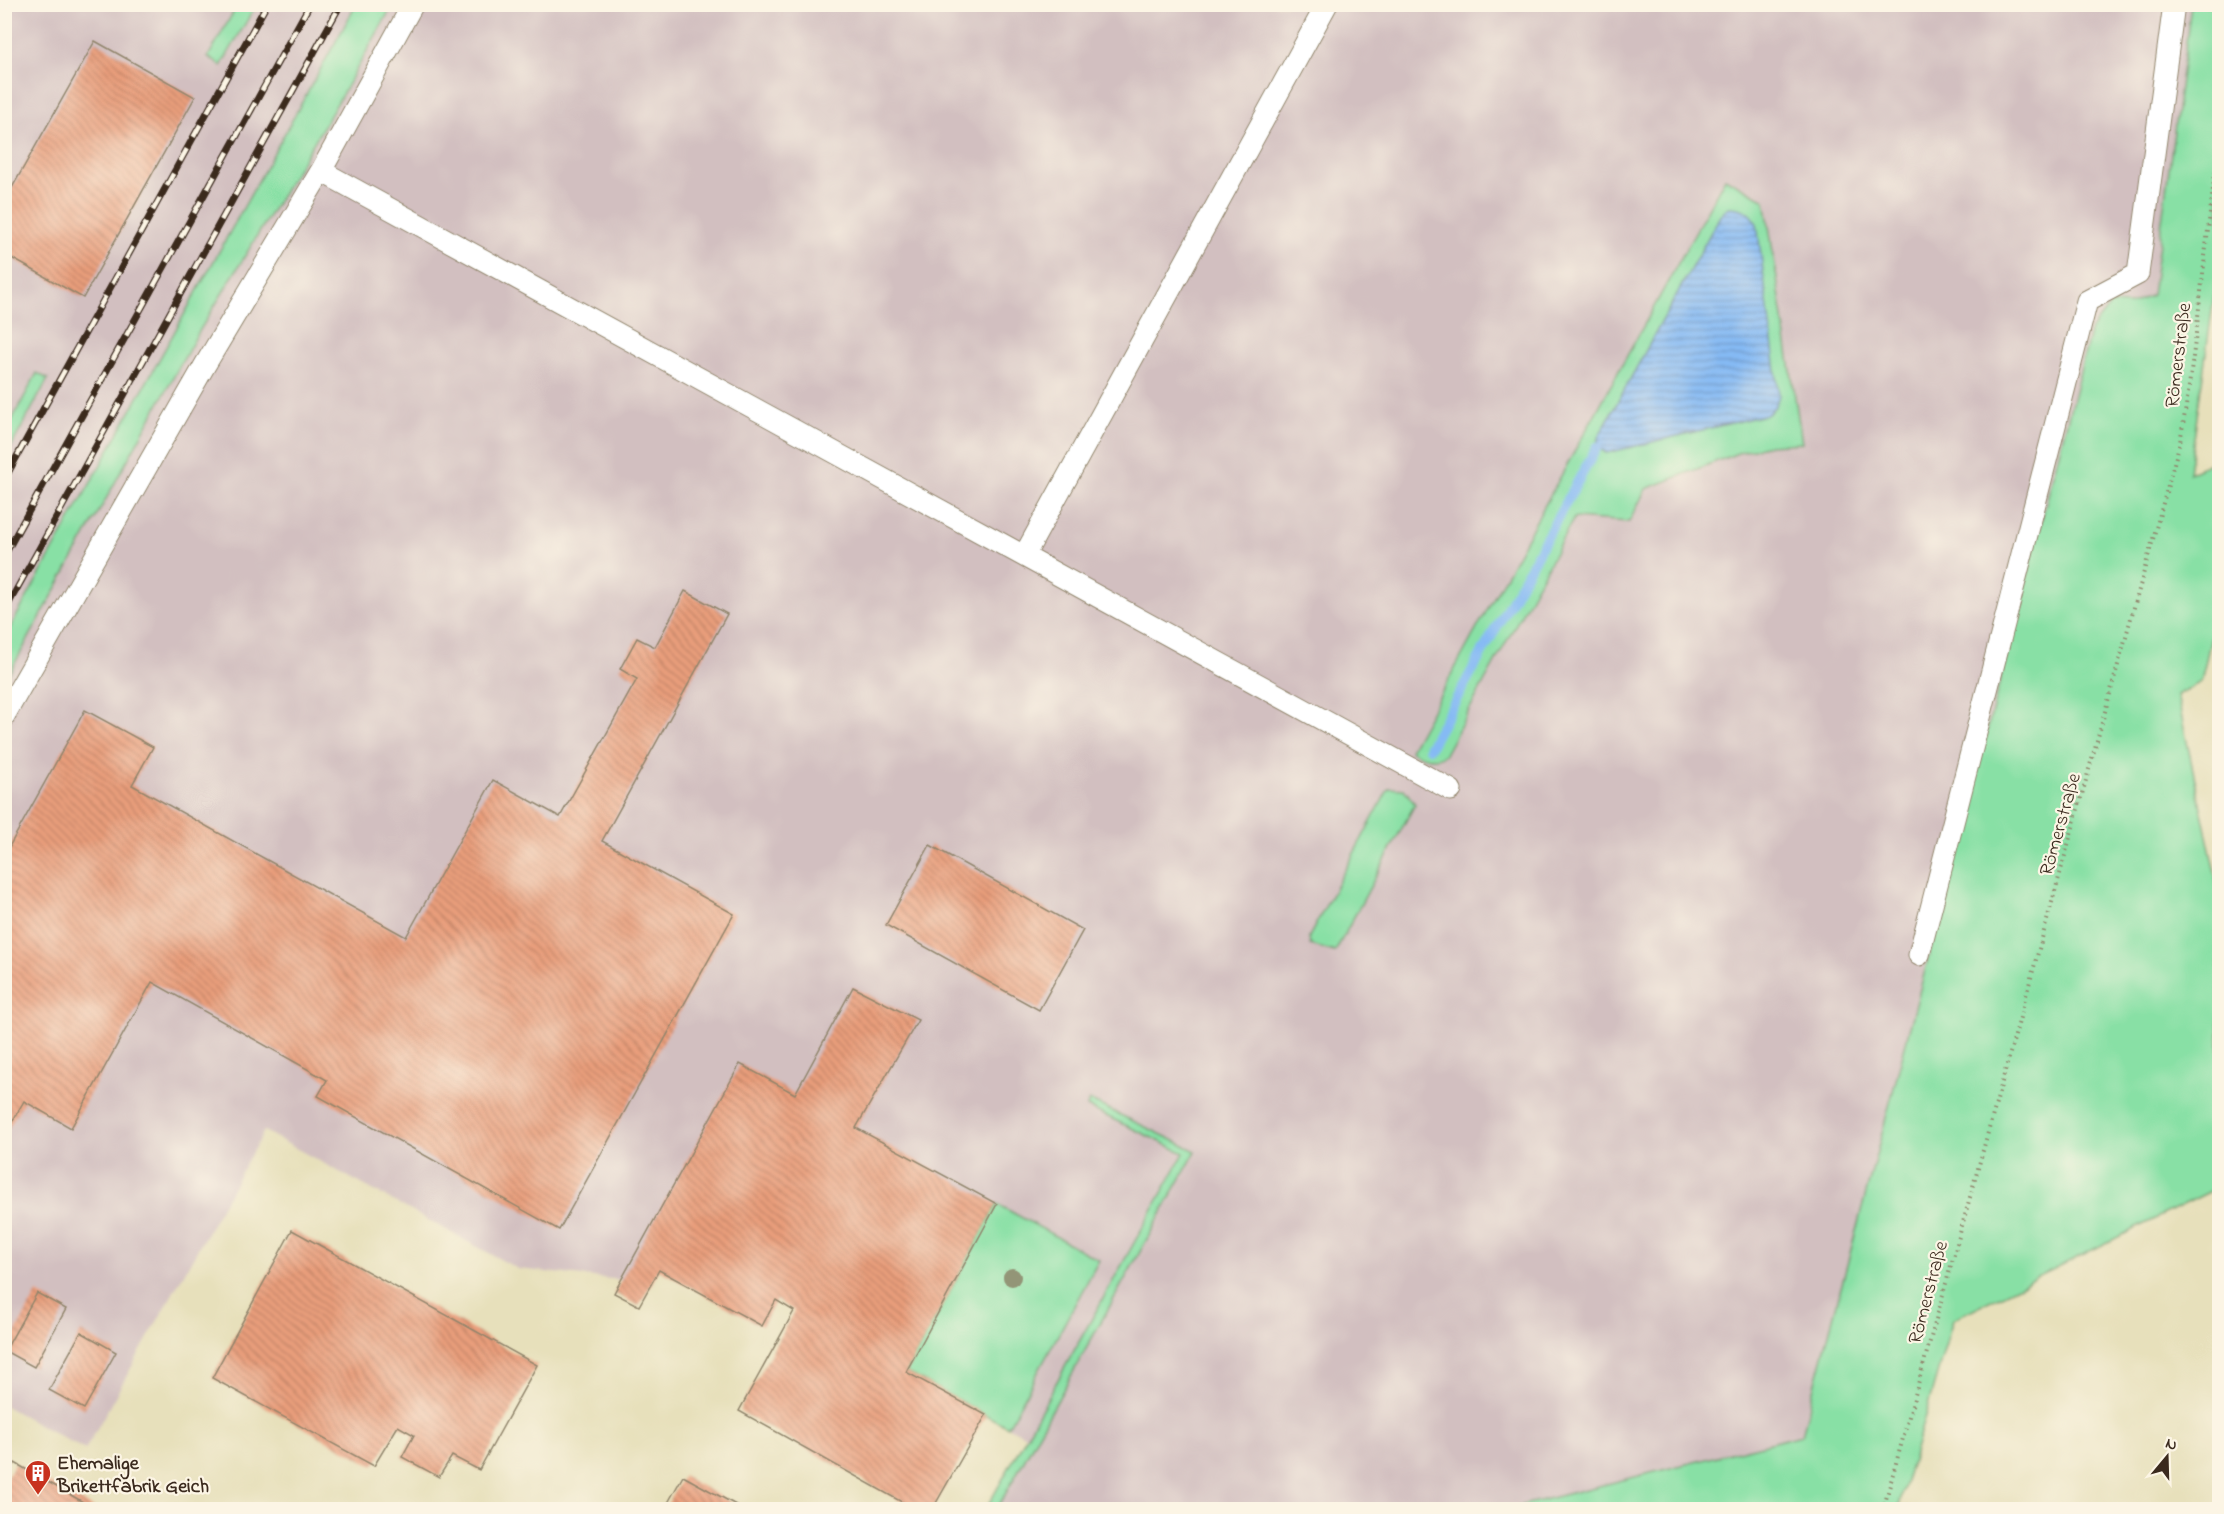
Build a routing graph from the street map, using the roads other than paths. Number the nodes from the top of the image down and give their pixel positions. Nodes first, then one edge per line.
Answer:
1 (413, 4) edge
2 (1327, 4) edge
3 (2174, 4) edge
4 (321, 171) junction
5 (1024, 556) junction
6 (4, 716) edge
7 (1451, 790) dead end
8 (1918, 955) dead end

1 - 4 lane
2 - 5 lane
3 - 8 lane
4 - 5 lane
4 - 6 lane
5 - 7 lane

